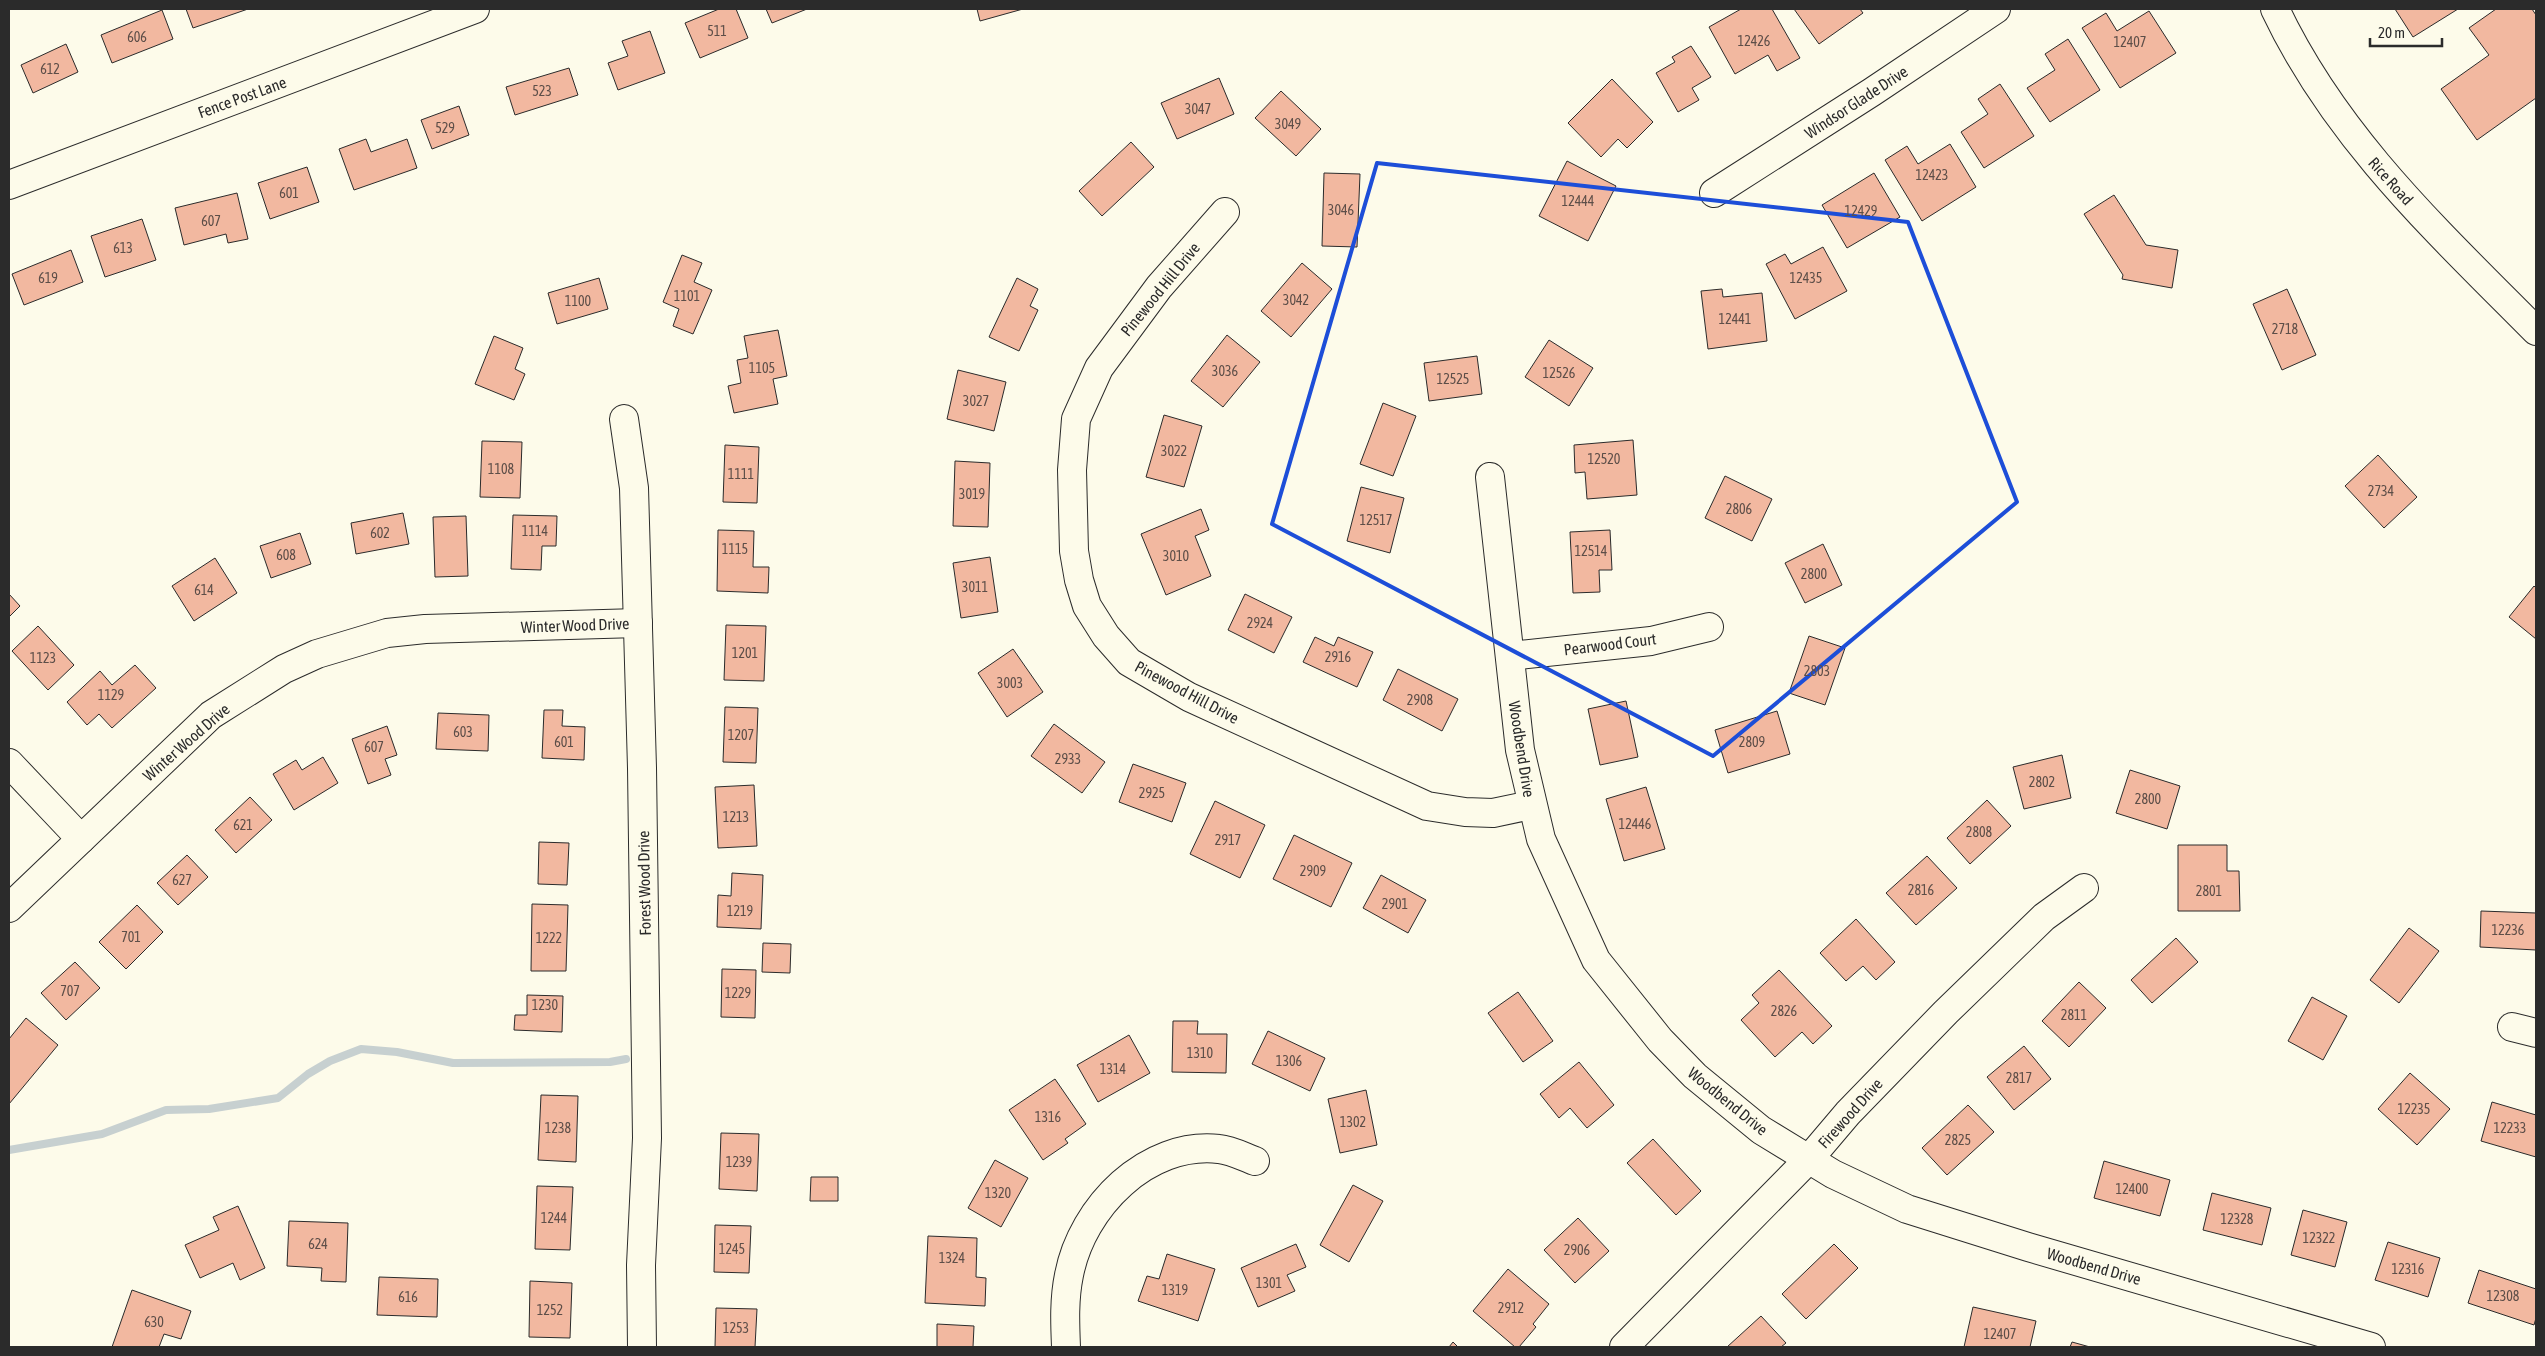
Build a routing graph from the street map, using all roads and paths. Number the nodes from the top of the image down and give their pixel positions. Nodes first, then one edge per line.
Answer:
1 (475, 9) edge
2 (1996, 9) edge
3 (2275, 9) edge
4 (9, 185) edge
5 (1714, 194) dead end
6 (1226, 212) dead end
7 (2536, 331) edge
8 (624, 419) dead end
9 (1490, 477) dead end
10 (638, 623) junction
11 (1709, 627) dead end
12 (1510, 656) junction
13 (9, 763) edge
14 (1531, 806) junction
15 (81, 838) junction
16 (2084, 888) dead end
17 (9, 908) edge
18 (1809, 1159) junction
19 (1255, 1161) dead end
20 (642, 1347) edge
21 (1066, 1347) edge
22 (1624, 1347) edge
23 (2371, 1347) edge

1 - 4 street, Fence Post Lane
2 - 5 street, Windsor Glade Drive
3 - 7 street, Rice Road
6 - 14 street, Pinewood Hill Drive
8 - 10 street, Forest Wood Drive
9 - 12 street, Woodbend Drive
10 - 15 street, Winter Wood Drive
10 - 20 street, Forest Wood Drive
11 - 12 street, Pearwood Court
12 - 14 street, Woodbend Drive
13 - 15 street
14 - 18 street, Woodbend Drive
15 - 17 street, Winter Wood Drive
16 - 18 street, Firewood Drive
18 - 22 street, Firewood Drive
18 - 23 street, Woodbend Drive
19 - 21 street

